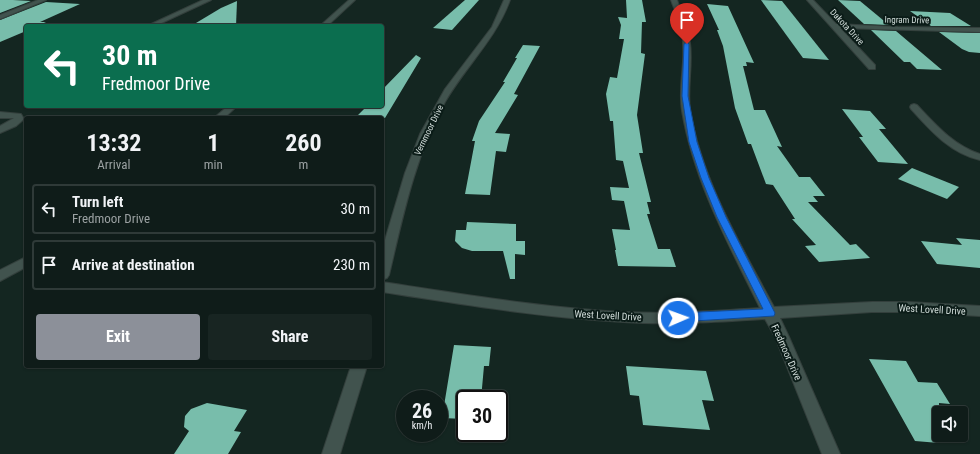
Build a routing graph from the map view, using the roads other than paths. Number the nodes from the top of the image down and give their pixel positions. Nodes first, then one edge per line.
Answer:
1 (43, 0) edge
2 (208, 0) edge
3 (352, 0) edge
4 (507, 0) edge
5 (674, 0) edge
6 (810, 0) edge
7 (0, 17) edge
8 (154, 24) edge
9 (325, 24) edge
10 (834, 26) junction
11 (980, 30) edge
12 (872, 67) dead end
13 (914, 107) dead end
14 (231, 108) edge
15 (0, 115) edge
16 (221, 116) edge
17 (0, 130) edge
18 (975, 156) edge
19 (24, 262) edge
20 (384, 268) edge
21 (0, 276) edge
22 (384, 287) edge
23 (980, 312) edge
24 (770, 313) junction
25 (358, 368) edge
26 (331, 454) edge
27 (831, 454) edge

1 - 7 street
2 - 8 street
3 - 9 street
4 - 20 street, Vernmoor Drive
5 - 24 street, Fredmoor Drive
6 - 10 street, Dakota Drive
10 - 11 street, Ingram Drive
10 - 12 street, Dakota Drive
13 - 18 street
14 - 16 street
15 - 17 street
19 - 21 street
22 - 24 street, West Lovell Drive
23 - 24 street, West Lovell Drive
24 - 27 street, Fredmoor Drive
25 - 26 street

